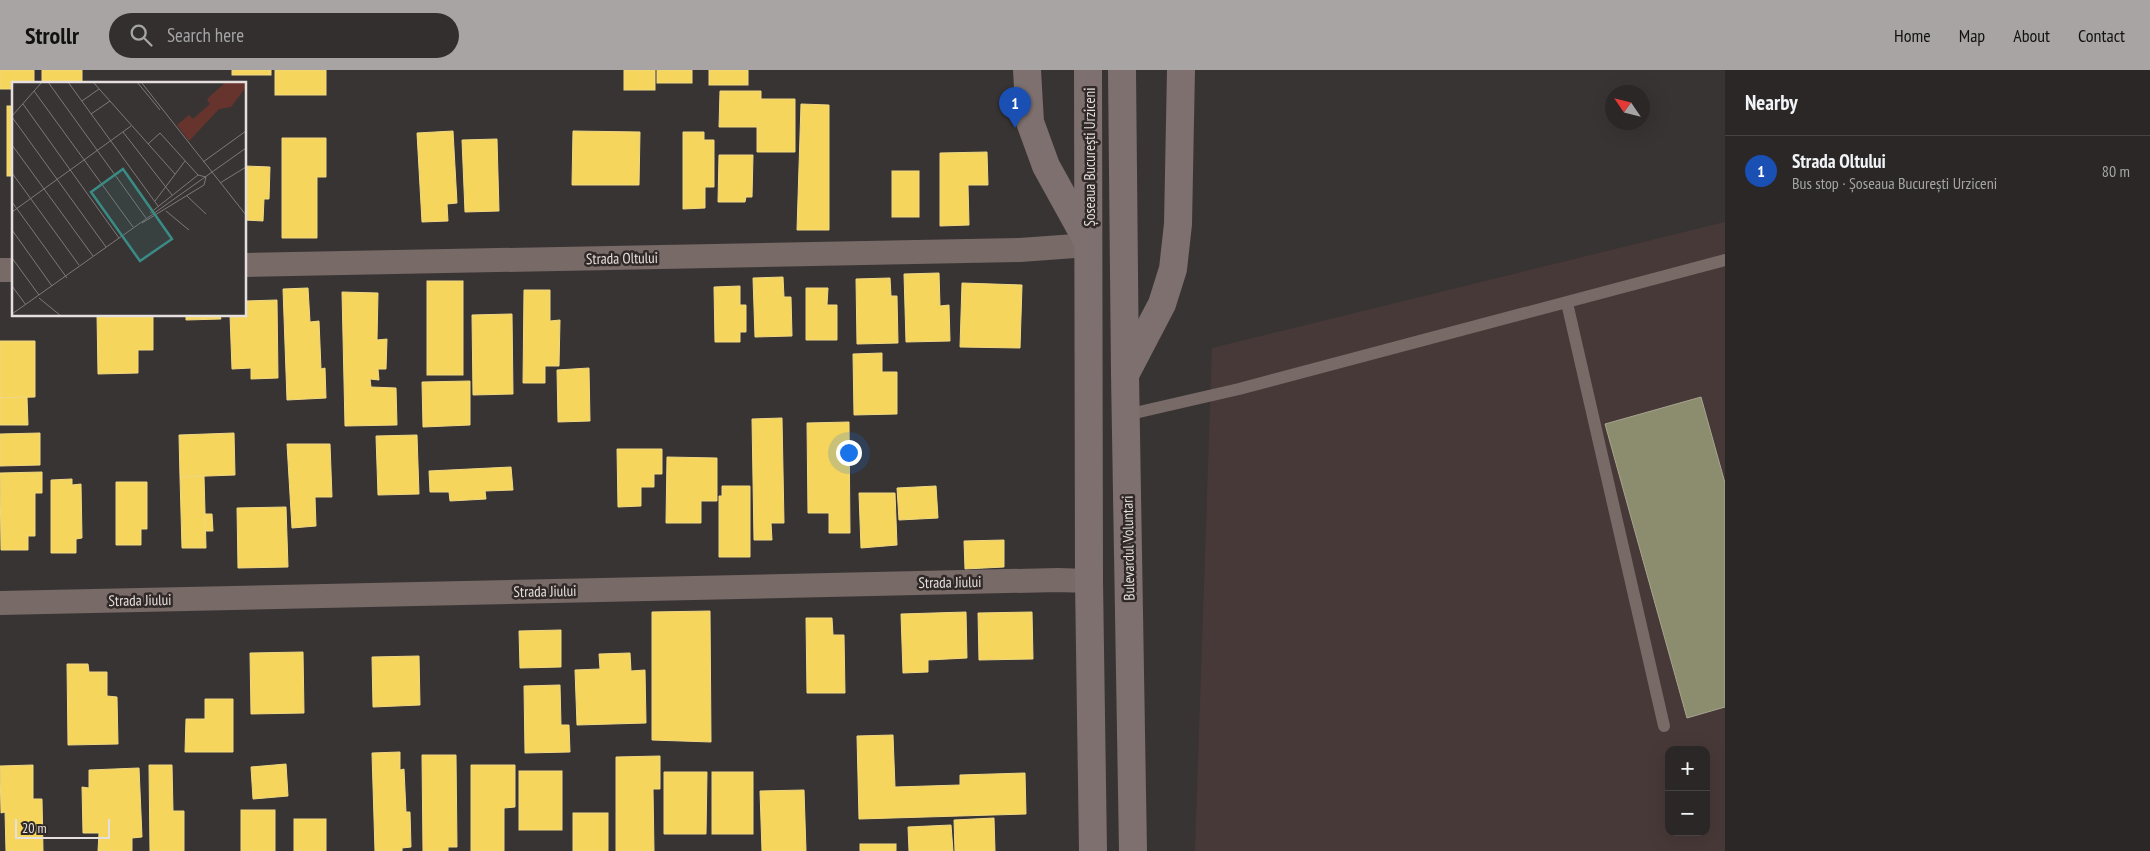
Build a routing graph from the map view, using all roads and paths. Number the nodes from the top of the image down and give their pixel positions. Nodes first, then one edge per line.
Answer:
1 (1027, 70) edge
2 (1088, 70) edge
3 (1122, 70) edge
4 (1181, 70) edge
5 (1089, 245) junction
6 (1725, 260) edge
7 (246, 266) edge
8 (1566, 303) junction
9 (1125, 374) junction
10 (1126, 415) junction
11 (1089, 582) junction
12 (0, 603) edge
13 (1664, 726) dead end
14 (1093, 851) edge
15 (1133, 851) edge

1 - 5 highway
2 - 5 highway, Șoseaua București Urziceni
3 - 9 highway, Bulevardul Voluntari
4 - 9 highway
5 - 7 street, Strada Oltului
5 - 11 highway
6 - 8 lane
8 - 10 lane
8 - 13 lane
9 - 10 highway, Bulevardul Voluntari
10 - 15 highway, Bulevardul Voluntari
11 - 12 street, Strada Jiului
11 - 14 highway

